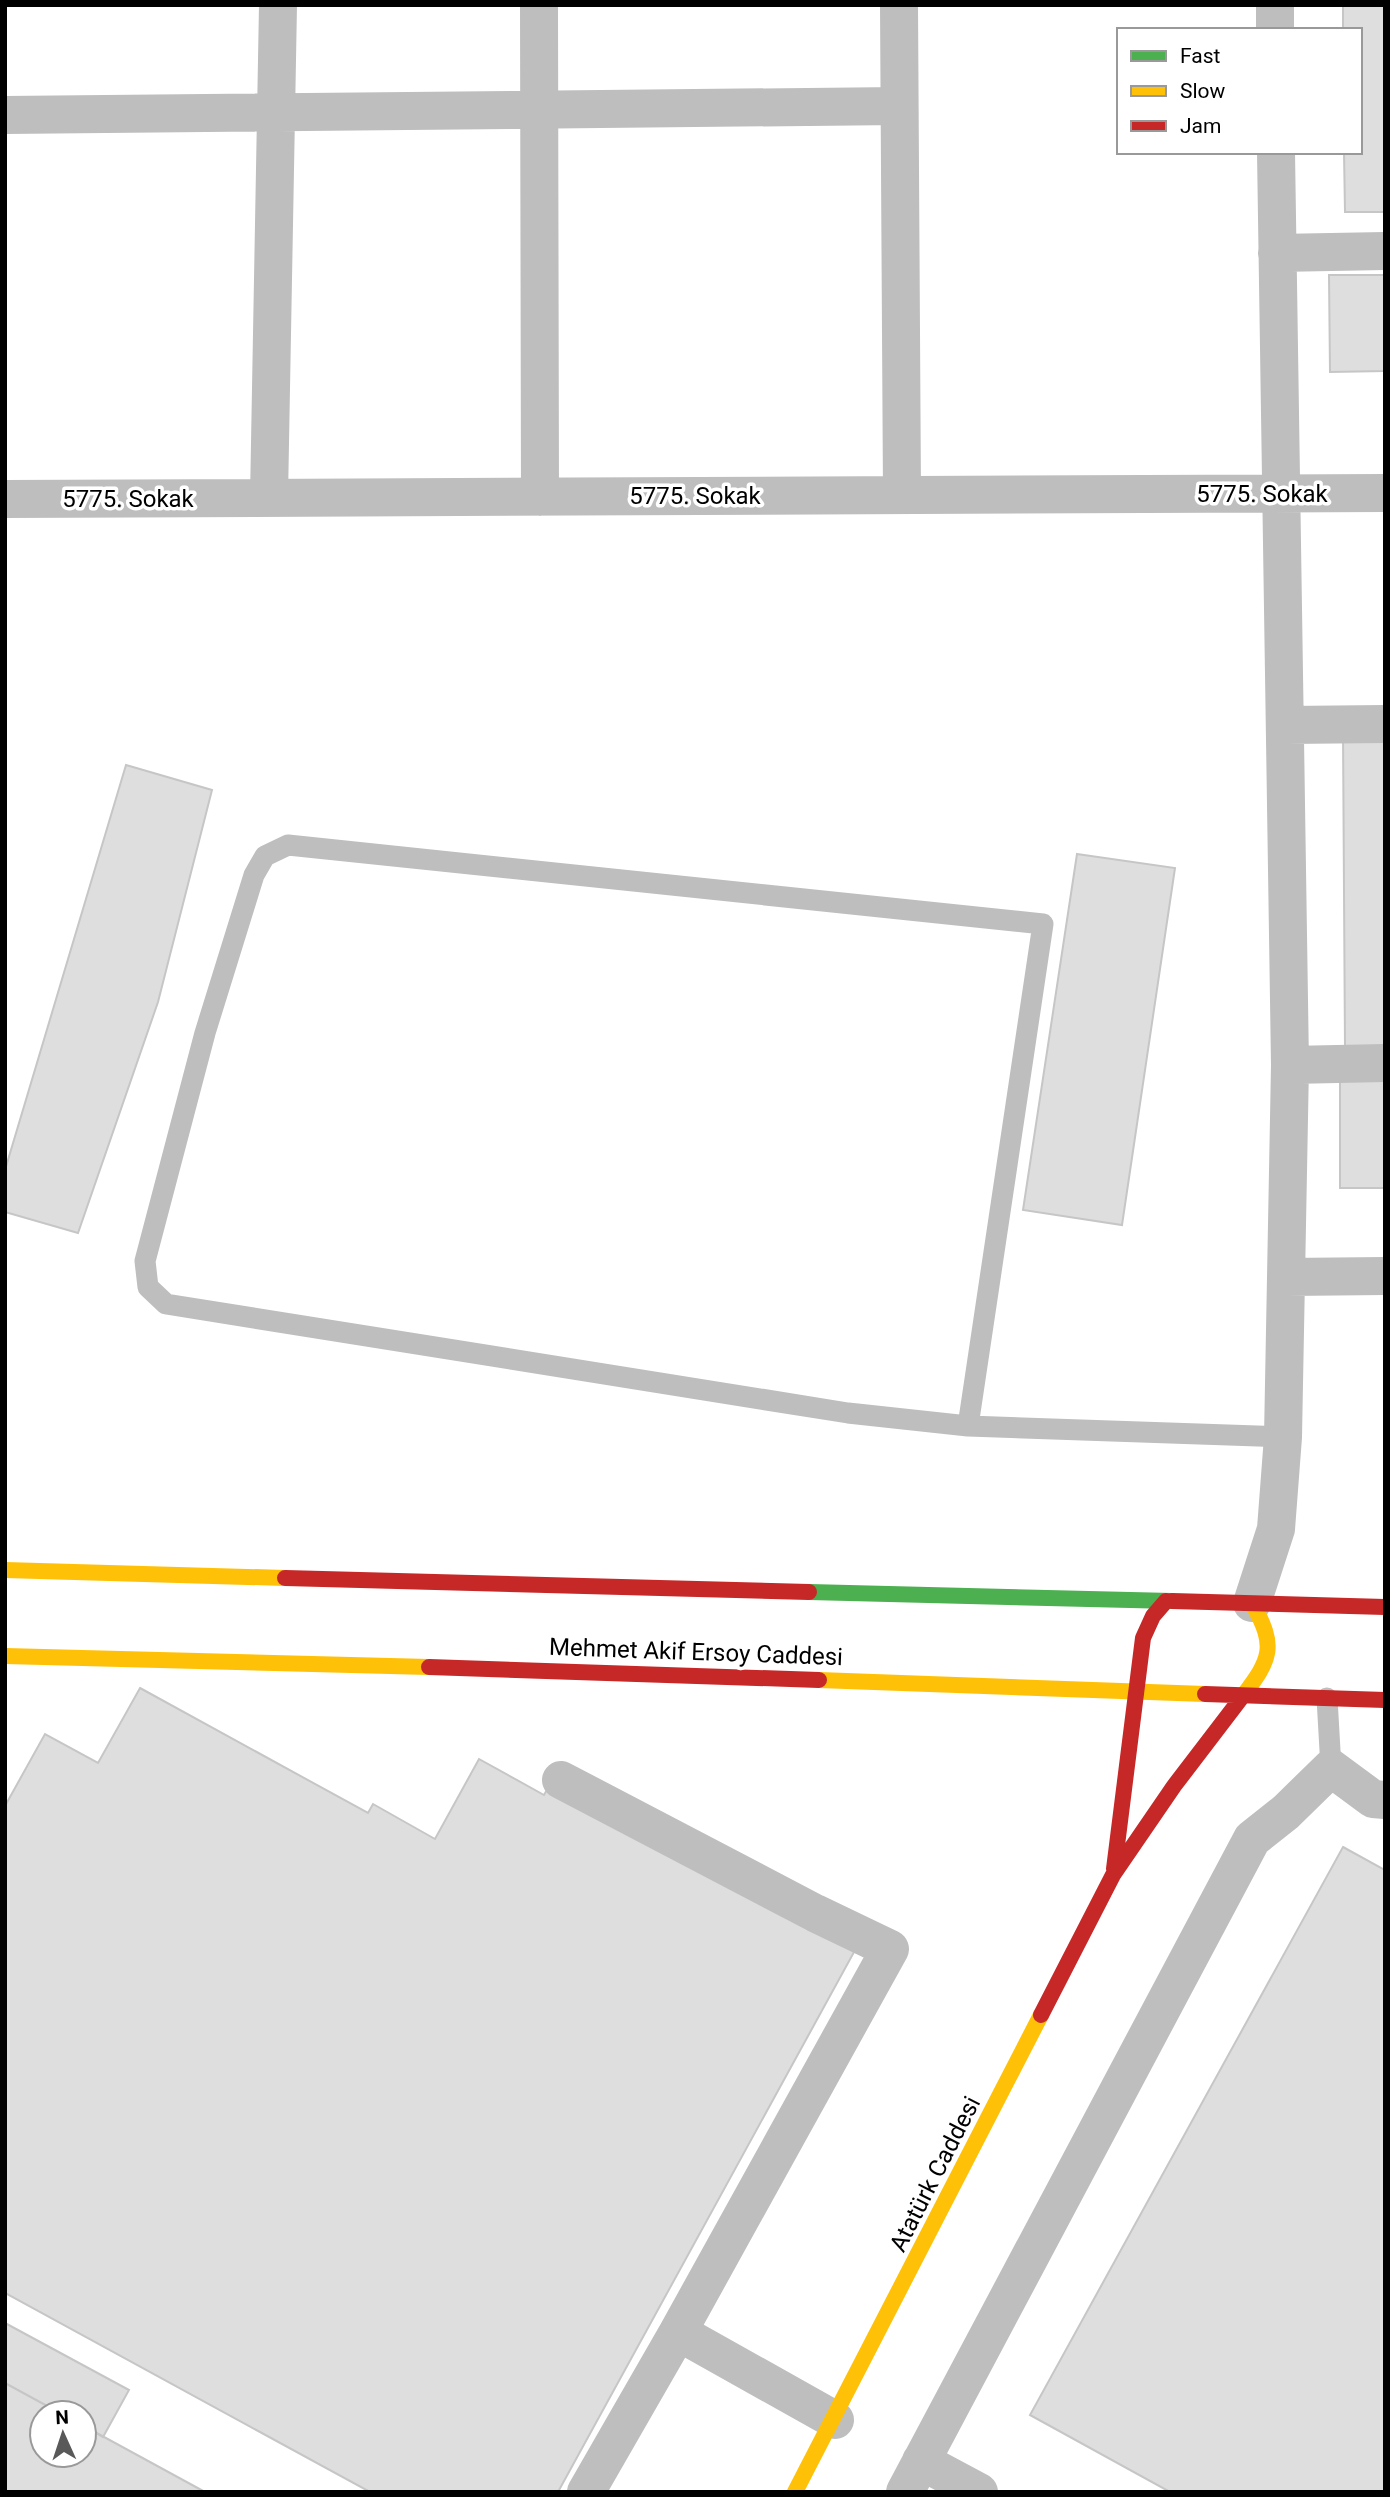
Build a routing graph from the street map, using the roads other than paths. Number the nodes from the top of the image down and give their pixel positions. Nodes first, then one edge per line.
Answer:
1 (278, 5) edge
2 (539, 5) edge
3 (899, 5) edge
4 (1275, 5) edge
5 (1275, 28) edge
6 (899, 106) junction
7 (540, 110) junction
8 (276, 113) junction
9 (5, 115) edge
10 (1276, 154) edge
11 (1385, 251) edge
12 (1277, 253) junction
13 (1385, 493) edge
14 (1282, 494) junction
15 (902, 495) junction
16 (540, 497) junction
17 (270, 498) junction
18 (5, 499) edge
19 (1385, 724) edge
20 (1287, 725) junction
21 (1385, 1063) edge
22 (1290, 1065) junction
23 (1385, 1276) edge
24 (1287, 1277) junction
25 (968, 1426) junction
26 (1283, 1437) junction
27 (5, 1570) edge
28 (1166, 1601) junction
29 (1252, 1603) junction
30 (1385, 1607) edge
31 (5, 1656) edge
32 (1135, 1691) junction
33 (1245, 1695) junction
34 (1327, 1698) junction
35 (1385, 1700) edge
36 (1331, 1768) junction
37 (561, 1780) dead end
38 (1385, 1800) edge
39 (1113, 1875) junction
40 (678, 2332) junction
41 (835, 2420) junction
42 (913, 2476) edge
43 (586, 2492) edge
44 (795, 2492) edge
45 (979, 2492) edge

1 - 8 street
2 - 7 street
3 - 6 street
4 - 5 street
6 - 7 street
6 - 15 street
7 - 8 street
7 - 16 street
8 - 9 street
8 - 17 street
10 - 12 street
11 - 12 street
12 - 14 street
13 - 14 street, 5775. Sokak
14 - 15 street, 5775. Sokak
14 - 20 street
15 - 16 street, 5775. Sokak
16 - 17 street, 5775. Sokak
17 - 18 street, 5775. Sokak
19 - 20 street
20 - 22 street
21 - 22 street
22 - 24 street
23 - 24 street
24 - 26 street
25 - 25 lane
25 - 26 lane
26 - 29 street
27 - 28 main road
28 - 29 main road
28 - 32 main road
29 - 30 main road
29 - 33 main road
31 - 32 main road, Mehmet Akif Ersoy Caddesi
32 - 33 main road, Mehmet Akif Ersoy Caddesi
32 - 39 main road
33 - 34 main road, Mehmet Akif Ersoy Caddesi
33 - 39 main road
34 - 35 main road, Mehmet Akif Ersoy Caddesi
34 - 36 lane
36 - 38 street
36 - 42 street
37 - 40 street
39 - 41 main road, Atatürk Caddesi
40 - 41 street
40 - 43 street
41 - 44 main road, Atatürk Caddesi
42 - 45 street

